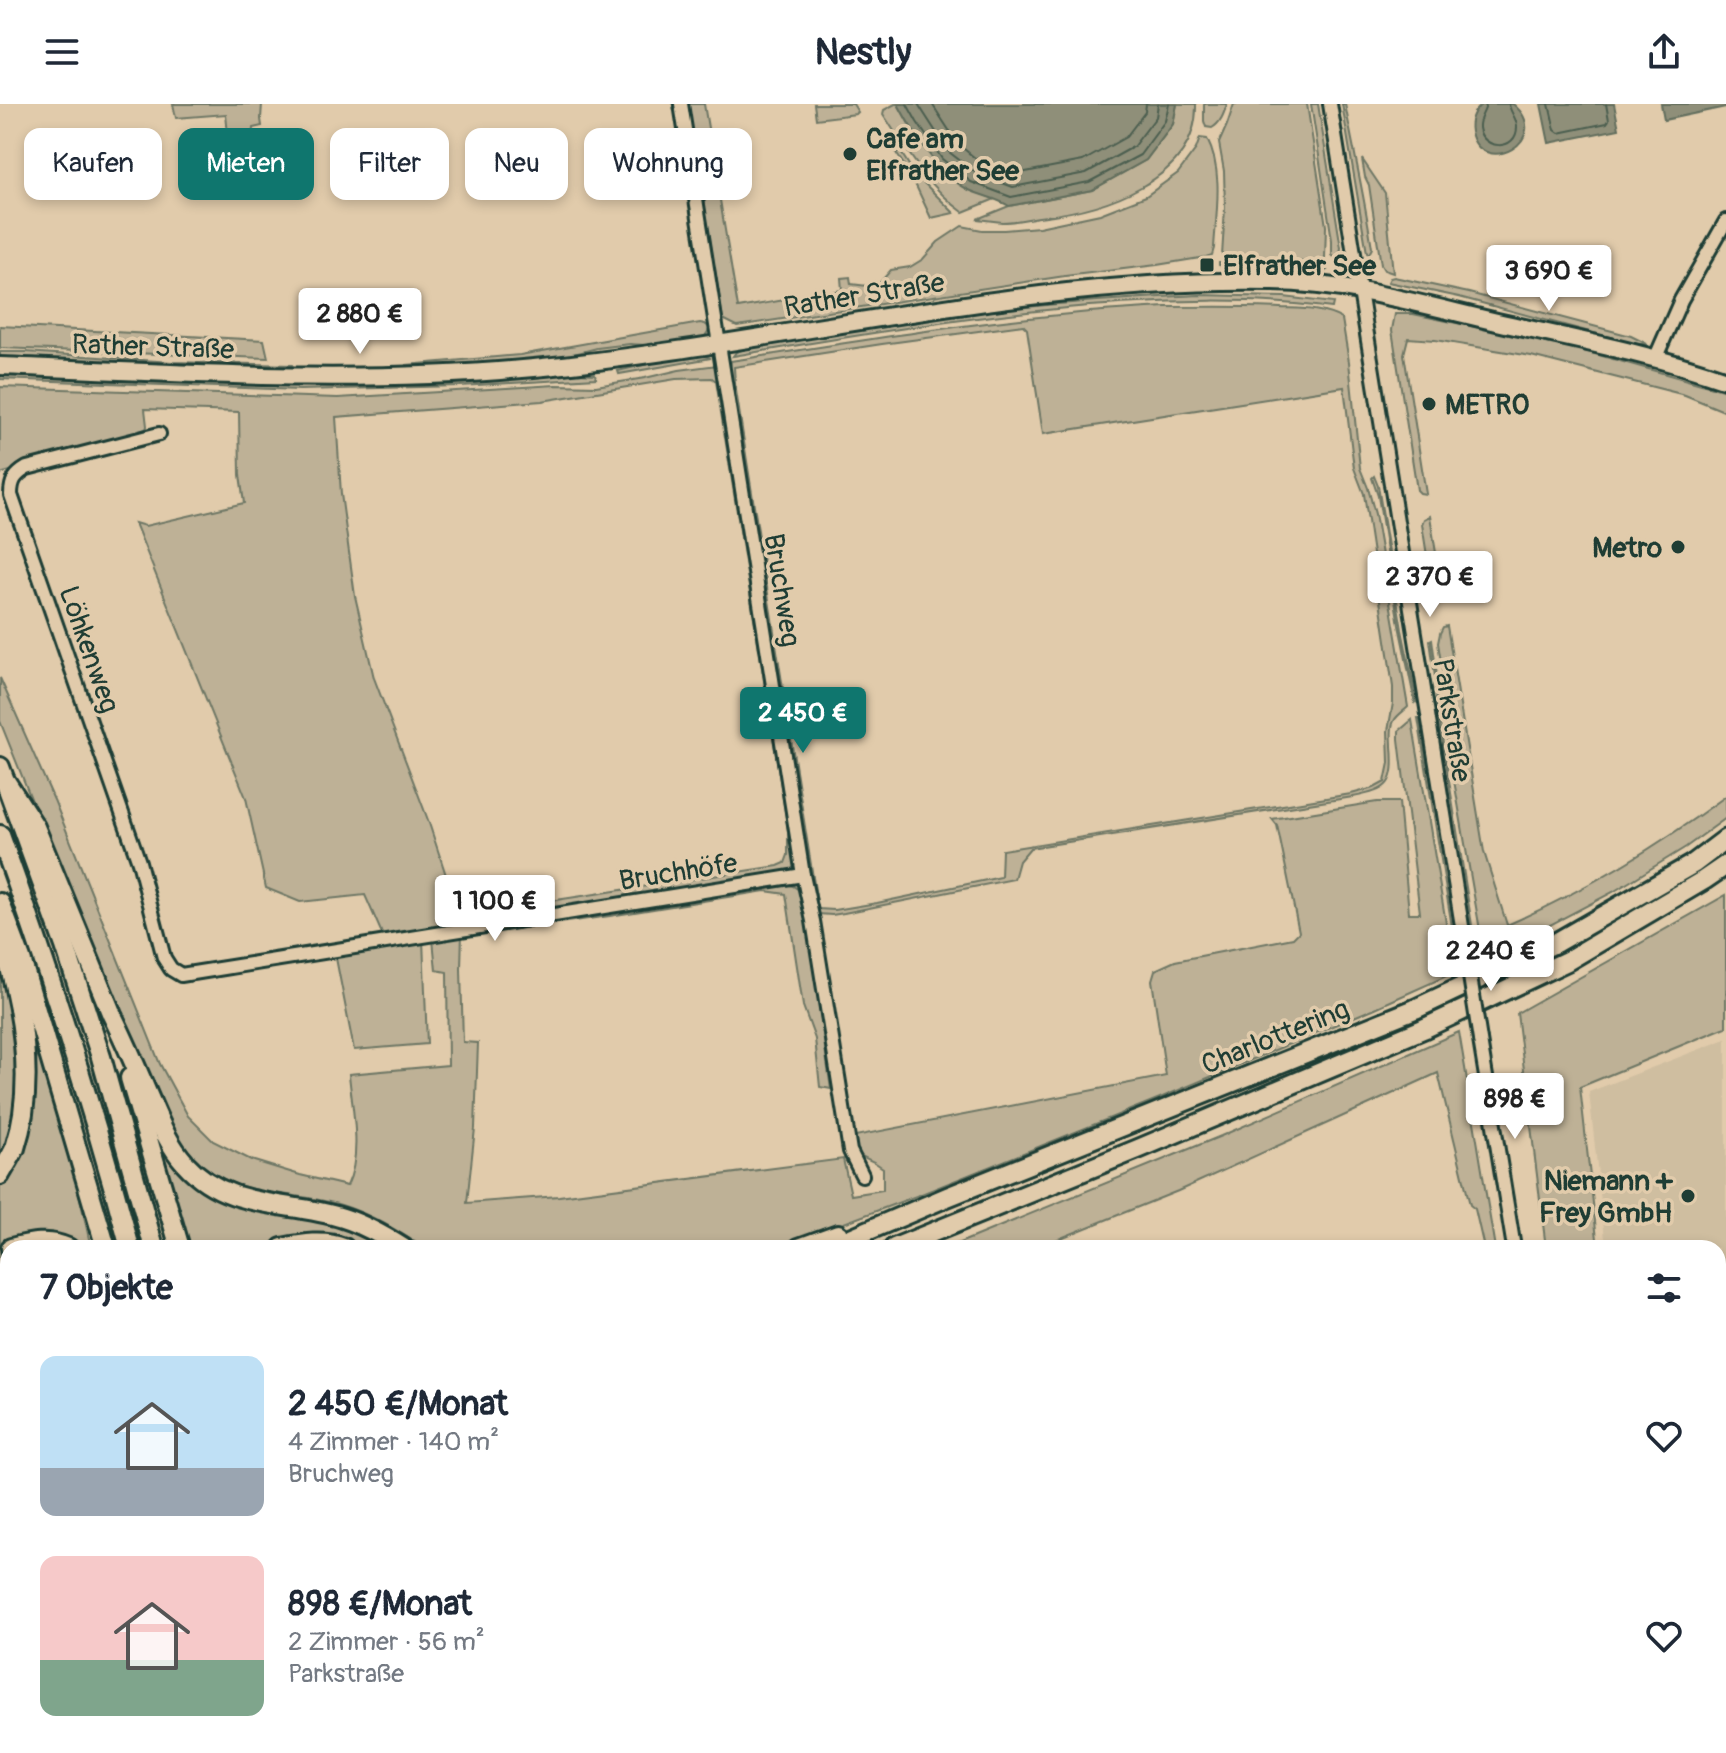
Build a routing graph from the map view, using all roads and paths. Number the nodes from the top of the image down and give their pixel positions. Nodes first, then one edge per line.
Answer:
1 (681, 104) edge
2 (1330, 104) edge
3 (1726, 221) edge
4 (1359, 292) junction
5 (720, 343) junction
6 (1655, 359) junction
7 (0, 366) edge
8 (1726, 380) edge
9 (159, 434) dead end
10 (3, 774) edge
11 (0, 835) edge
12 (1726, 839) edge
13 (1726, 865) edge
14 (803, 875) junction
15 (0, 903) edge
16 (0, 931) edge
17 (181, 975) joint
18 (112, 1015) junction
19 (0, 1175) edge
20 (862, 1175) dead end
21 (947, 1197) junction
22 (104, 1240) edge
23 (128, 1240) edge
24 (152, 1240) edge
25 (178, 1240) edge
26 (390, 1240) edge
27 (822, 1240) edge
28 (846, 1240) edge
29 (914, 1240) edge
30 (1513, 1240) edge

1 - 5 street, Bruchweg
2 - 4 street, Parkstraße
3 - 6 street
4 - 5 main road, Rather Straße
4 - 6 main road, Rather Straße
4 - 30 street, Parkstraße, bridge
5 - 7 main road, Rather Straße
5 - 14 street, Bruchweg
6 - 8 main road, Rather Straße
9 - 17 street, Löhkenweg
10 - 18 highway
10 - 24 highway
11 - 23 highway
12 - 21 highway, Charlottering
13 - 29 highway, Charlottering
14 - 17 street, Bruchhöfe
14 - 20 street, Bruchweg
15 - 22 highway
16 - 19 highway
18 - 25 highway
18 - 26 highway
21 - 27 highway
21 - 28 highway, Charlottering

